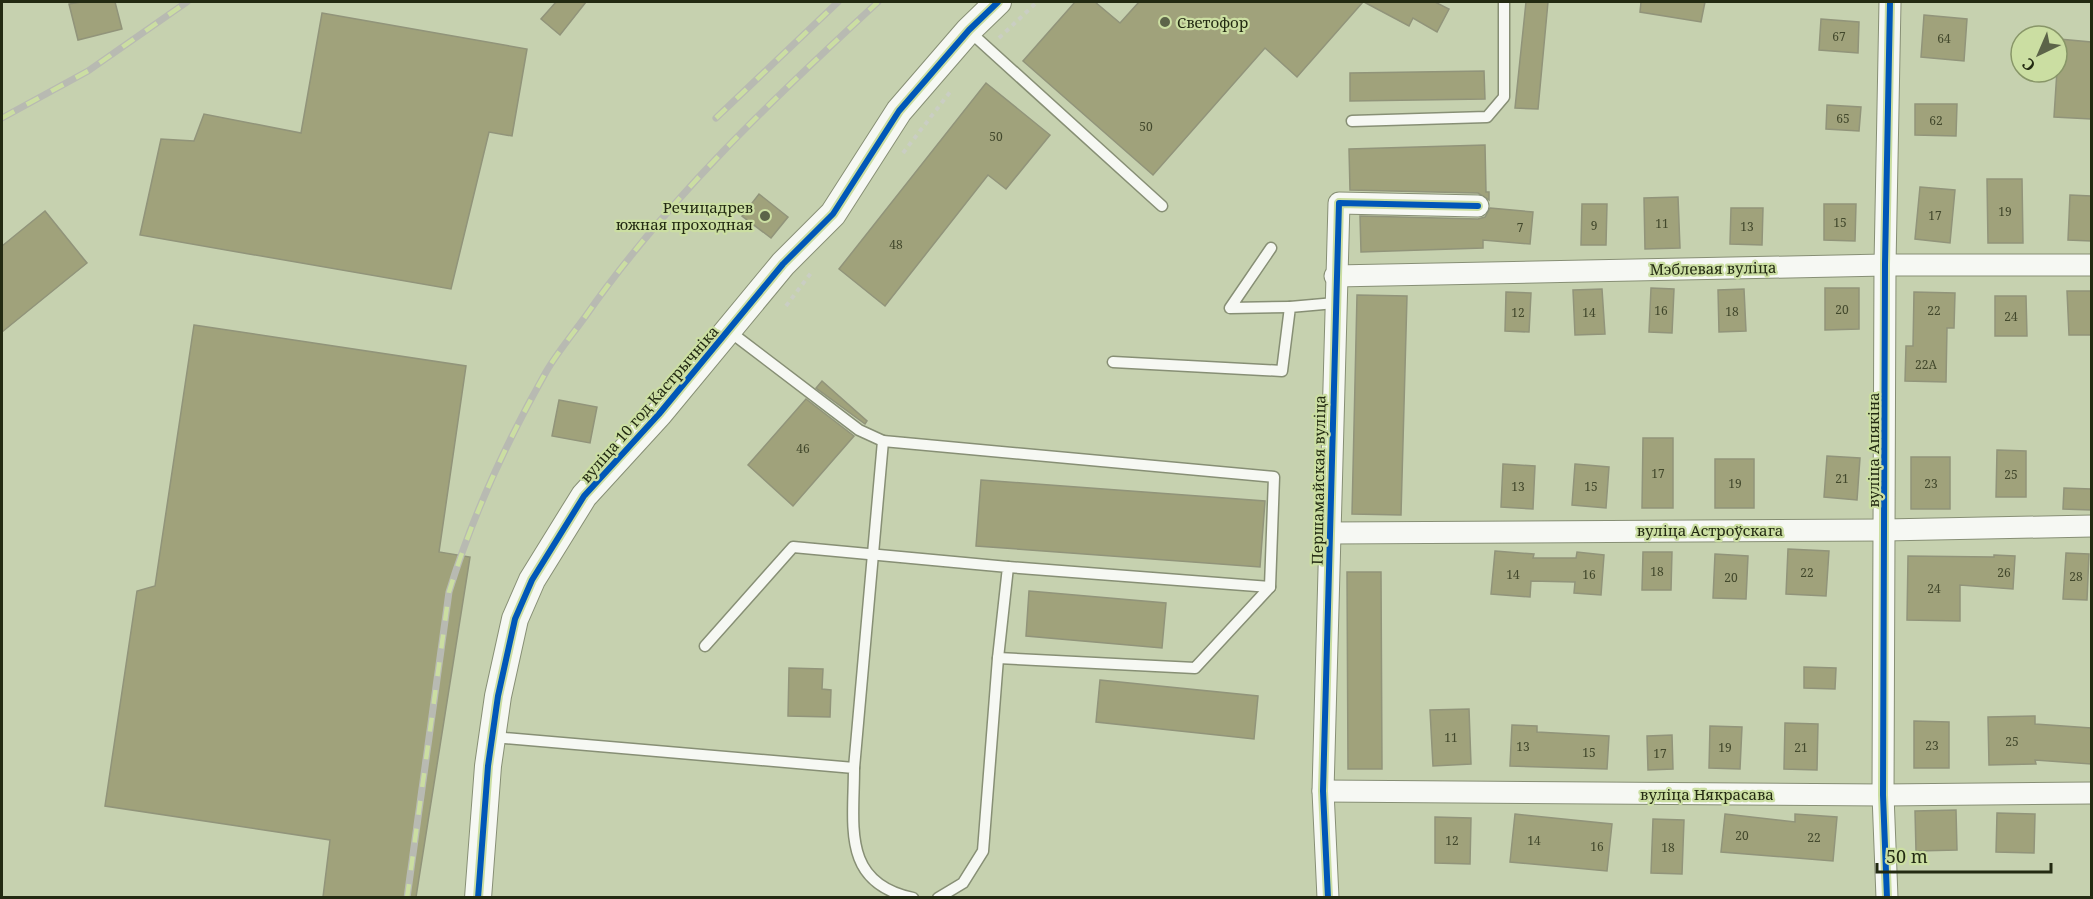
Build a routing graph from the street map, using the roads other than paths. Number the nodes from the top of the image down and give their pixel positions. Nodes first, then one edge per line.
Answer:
1 (998, 2) edge
2 (1504, 2) edge
3 (1890, 2) edge
4 (969, 30) junction
5 (1352, 121) dead end
6 (1162, 206) dead end
7 (1478, 206) dead end
8 (1271, 248) dead end
9 (1885, 264) junction
10 (2091, 265) edge
11 (1335, 276) junction
12 (1335, 303) junction
13 (1290, 307) junction
14 (729, 331) junction
15 (1113, 362) dead end
16 (883, 441) junction
17 (2091, 526) edge
18 (1885, 530) junction
19 (1329, 532) junction
20 (872, 556) junction
21 (1008, 567) junction
22 (1270, 587) junction
23 (705, 646) dead end
24 (998, 658) junction
25 (492, 737) junction
26 (854, 768) junction
27 (1323, 791) junction
28 (2091, 793) edge
29 (1883, 795) junction
30 (478, 897) edge
31 (913, 897) edge
32 (938, 897) edge
33 (1328, 897) edge
34 (1887, 897) edge

1 - 4 street, вуліца 10 год Кастрычніка
2 - 5 lane
3 - 9 street, вуліца Апякіна
4 - 6 lane
4 - 14 street, вуліца 10 год Кастрычніка
7 - 11 street, Першамайская вуліца
8 - 13 lane
9 - 10 street, Мэблевая вуліца
9 - 11 street, Мэблевая вуліца
9 - 18 street, вуліца Апякіна
11 - 12 street, Першамайская вуліца
12 - 13 lane
12 - 19 street, Першамайская вуліца
13 - 15 lane
14 - 16 lane
14 - 25 street, вуліца 10 год Кастрычніка
16 - 20 lane
16 - 22 lane
17 - 18 street, вуліца Астроўскага
18 - 19 street, вуліца Астроўскага
18 - 29 street, вуліца Апякіна
19 - 27 street, Першамайская вуліца
20 - 21 lane
20 - 23 lane
20 - 26 lane
21 - 22 lane
21 - 24 lane
22 - 24 lane
24 - 32 lane
25 - 26 lane
25 - 30 street, вуліца 10 год Кастрычніка
26 - 31 lane
27 - 29 street, вуліца Някрасава
27 - 33 street, Першамайская вуліца
28 - 29 street, вуліца Някрасава
29 - 34 street, вуліца Апякіна

